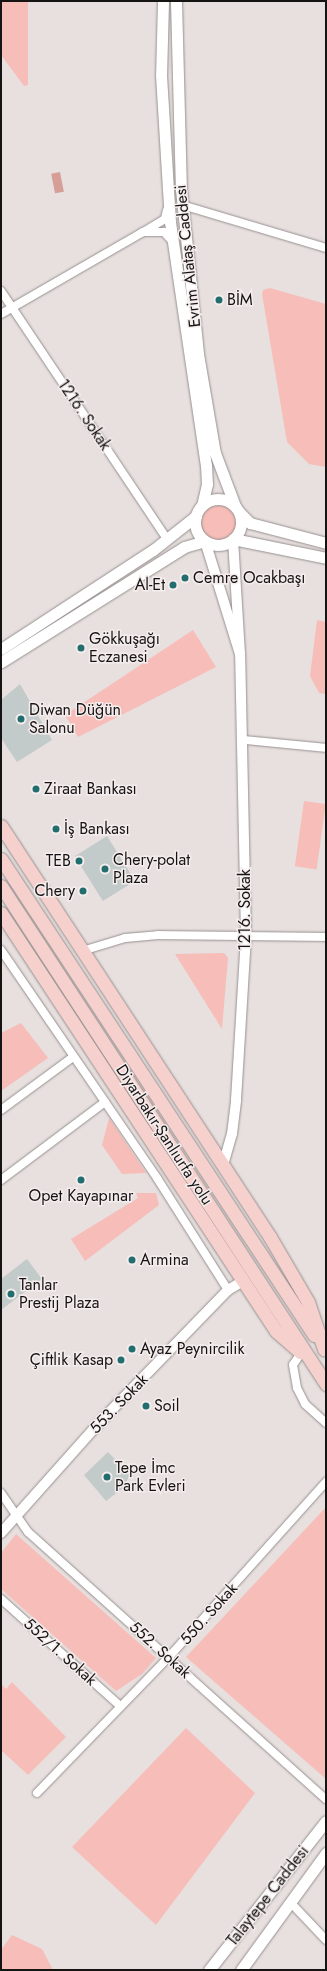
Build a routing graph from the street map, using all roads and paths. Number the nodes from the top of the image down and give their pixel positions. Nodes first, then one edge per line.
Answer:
1 (163, 1) edge
2 (176, 1) edge
3 (169, 204) junction
4 (182, 205) junction
5 (143, 232) junction
6 (173, 242) junction
7 (326, 248) edge
8 (1, 291) edge
9 (11, 307) junction
10 (1, 314) edge
11 (202, 505) junction
12 (237, 509) junction
13 (196, 516) junction
14 (167, 539) junction
15 (233, 539) junction
16 (206, 541) junction
17 (326, 543) edge
18 (326, 558) edge
19 (1, 649) edge
20 (240, 654) junction
21 (1, 662) edge
22 (245, 740) junction
23 (326, 748) edge
24 (1, 826) edge
25 (1, 859) edge
26 (1, 886) edge
27 (1, 913) edge
28 (246, 935) junction
29 (326, 937) edge
30 (1, 950) edge
31 (82, 951) junction
32 (73, 1057) junction
33 (105, 1102) junction
34 (1, 1110) edge
35 (223, 1165) junction
36 (1, 1180) edge
37 (243, 1280) junction
38 (228, 1290) junction
39 (325, 1351) edge
40 (301, 1353) junction
41 (314, 1364) junction
42 (326, 1384) edge
43 (326, 1422) edge
44 (326, 1482) edge
45 (1, 1493) edge
46 (15, 1514) junction
47 (1, 1533) edge
48 (1, 1599) edge
49 (168, 1658) junction
50 (119, 1705) junction
51 (37, 1793) dead end
52 (326, 1799) edge
53 (326, 1821) edge
54 (326, 1853) edge
55 (291, 1903) junction
56 (326, 1940) edge
57 (209, 1970) edge
58 (241, 1970) edge

1 - 3 main road, Evrim Alataş Caddesi
2 - 4 main road, Evrim Alataş Caddesi
3 - 5 street
3 - 6 main road, Evrim Alataş Caddesi
4 - 7 street
4 - 12 main road, Evrim Alataş Caddesi
5 - 6 street
5 - 9 street
6 - 11 main road, Evrim Alataş Caddesi
8 - 9 street, 1216. Sokak
9 - 10 street
9 - 14 street, 1216. Sokak
11 - 12 main road
11 - 13 main road
12 - 15 main road
12 - 17 main road
13 - 14 main road
13 - 16 main road
14 - 19 main road
15 - 16 main road
15 - 18 main road
15 - 20 street
16 - 20 street
16 - 21 main road
20 - 22 street, 1216. Sokak
22 - 23 street
22 - 28 street, 1216. Sokak
24 - 31 highway
25 - 39 highway, Diyarbakır-Şanlıurfa yolu
26 - 41 highway, Diyarbakır-Şanlıurfa yolu
27 - 37 highway
28 - 29 street
28 - 31 street
28 - 35 street, 1216. Sokak
30 - 32 street
31 - 35 highway
32 - 33 street
32 - 34 street
33 - 36 street
33 - 38 street
35 - 39 highway
37 - 38 street, 553. Sokak
37 - 40 highway
38 - 46 street, 553. Sokak
40 - 41 highway
40 - 43 street
41 - 42 highway, Diyarbakır-Şanlıurfa yolu
44 - 49 street, 550. Sokak
45 - 46 street, 552. Sokak
46 - 47 street, 553. Sokak
46 - 49 street, 552. Sokak
48 - 50 street, 552/1. Sokak
49 - 50 street, 550. Sokak
49 - 52 street, 552. Sokak
50 - 51 street, 550. Sokak
53 - 57 main road, Talaytepe Caddesi
54 - 55 main road
55 - 56 street
55 - 58 main road

